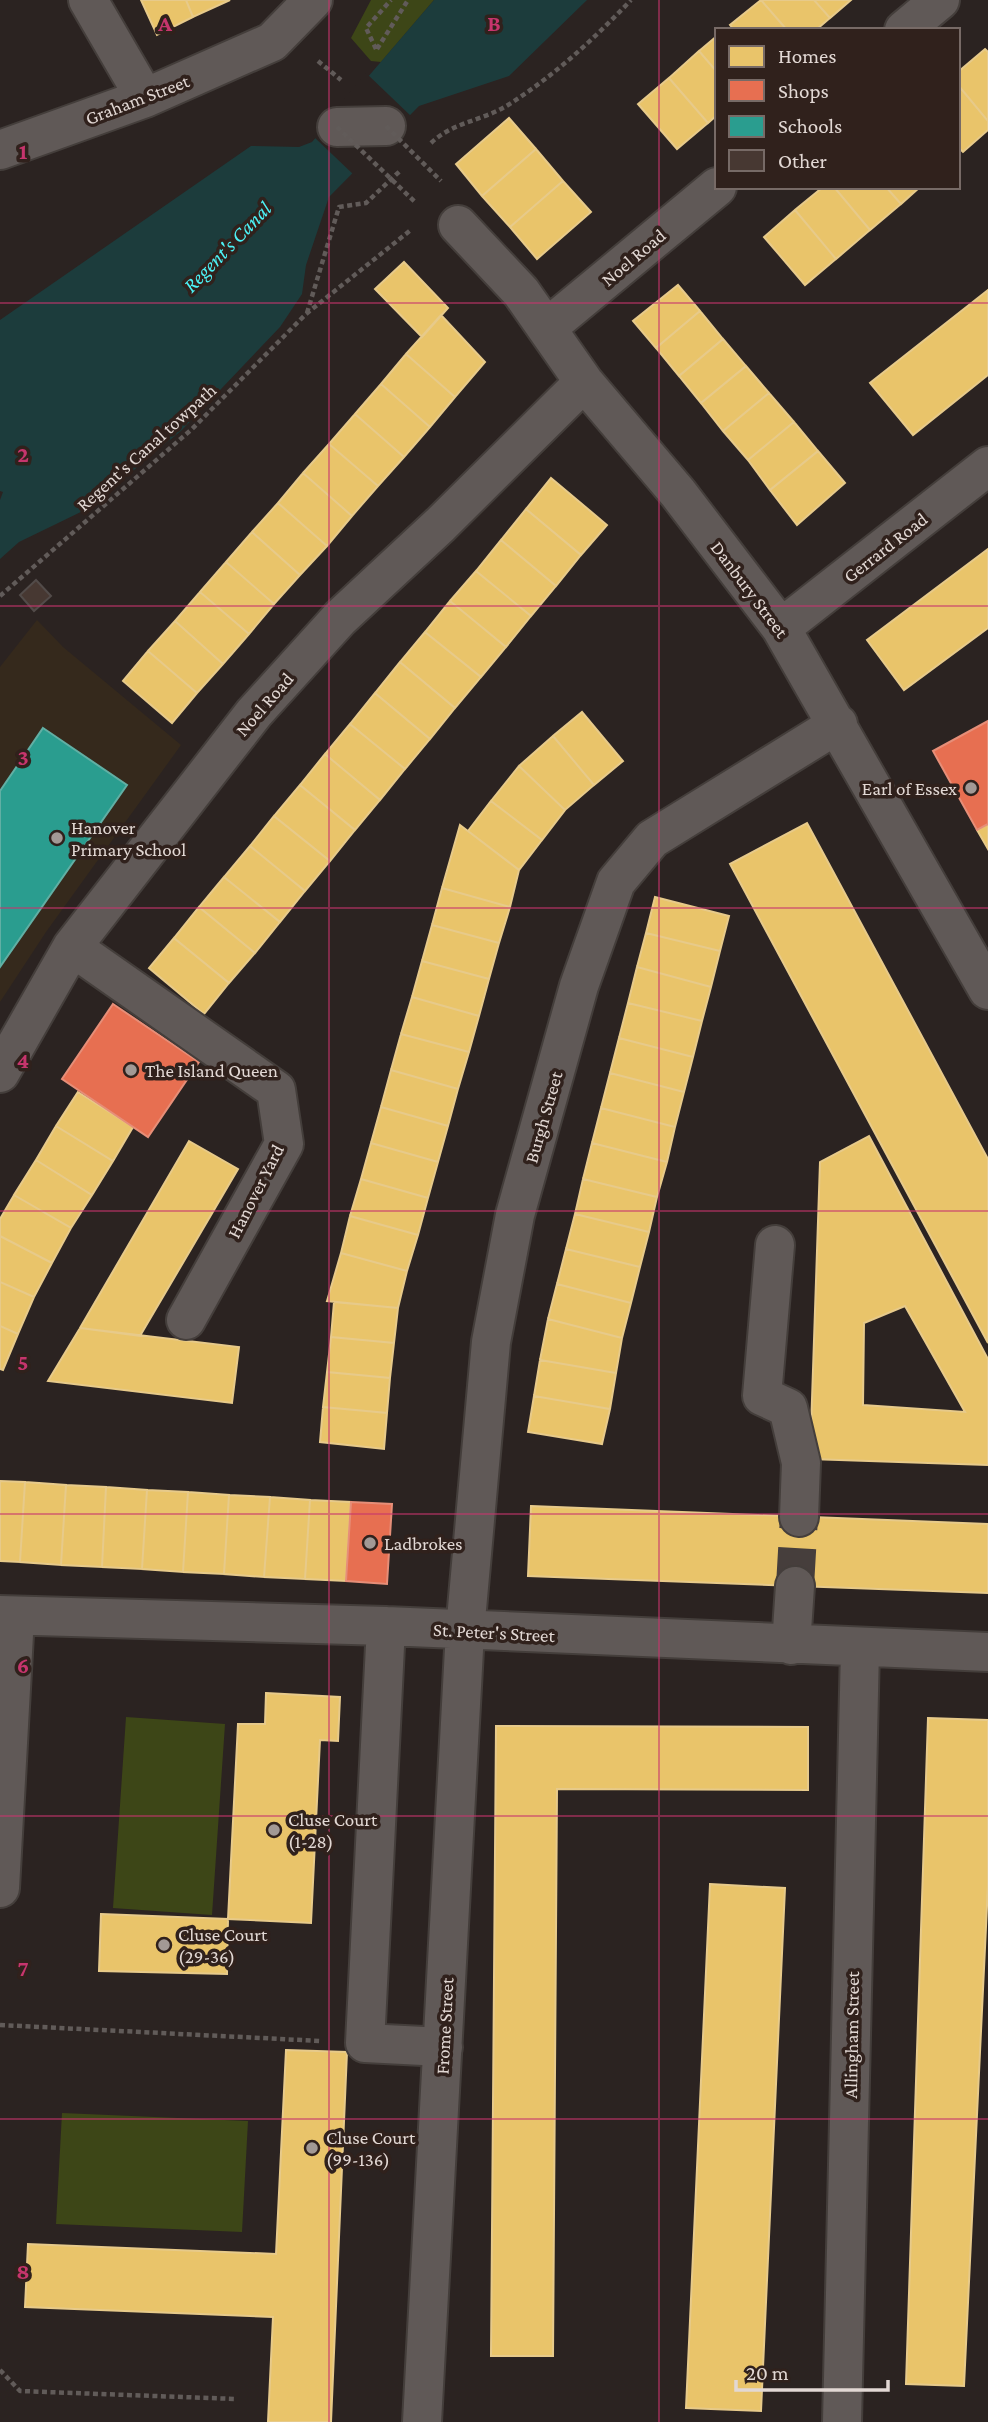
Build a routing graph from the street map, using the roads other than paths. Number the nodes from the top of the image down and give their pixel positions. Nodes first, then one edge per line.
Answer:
1 (88, 0) edge
2 (313, 0) edge
3 (940, 0) edge
4 (906, 28) edge
5 (145, 98) junction
6 (386, 126) road end
7 (337, 127) road end
8 (0, 150) edge
9 (715, 189) edge
10 (458, 225) dead end
11 (548, 327) junction
12 (584, 382) junction
13 (988, 466) edge
14 (781, 628) junction
15 (838, 724) junction
16 (72, 947) junction
17 (988, 990) edge
18 (0, 1073) edge
19 (775, 1245) dead end
20 (186, 1320) dead end
21 (799, 1517) tunnel mouth
22 (795, 1586) tunnel mouth
23 (7, 1615) edge
24 (386, 1626) junction
25 (464, 1630) junction
26 (791, 1646) junction
27 (860, 1649) junction
28 (988, 1652) edge
29 (0, 1888) edge
30 (443, 2047) junction
31 (422, 2422) edge
32 (842, 2422) edge

1 - 5 street
2 - 5 street, Graham Street
3 - 4 street
5 - 8 street, Graham Street
6 - 7 street
9 - 11 street, Noel Road
10 - 11 street, Danbury Street
11 - 12 street, Danbury Street
12 - 14 street, Danbury Street
12 - 16 street, Noel Road
13 - 14 street, Gerrard Road
14 - 15 street, Danbury Street
15 - 17 street, Danbury Street
15 - 25 street, Burgh Street
16 - 18 street, Noel Road
16 - 20 street, Hanover Yard
19 - 21 street
22 - 26 street
23 - 24 street, St. Peter's Street
23 - 29 street
24 - 25 street, St. Peter's Street
24 - 30 street
25 - 26 street, St. Peter's Street
25 - 30 street, Frome Street
26 - 27 street, St. Peter's Street
27 - 28 street, St. Peter's Street
27 - 32 street, Allingham Street
30 - 31 street, Frome Street

